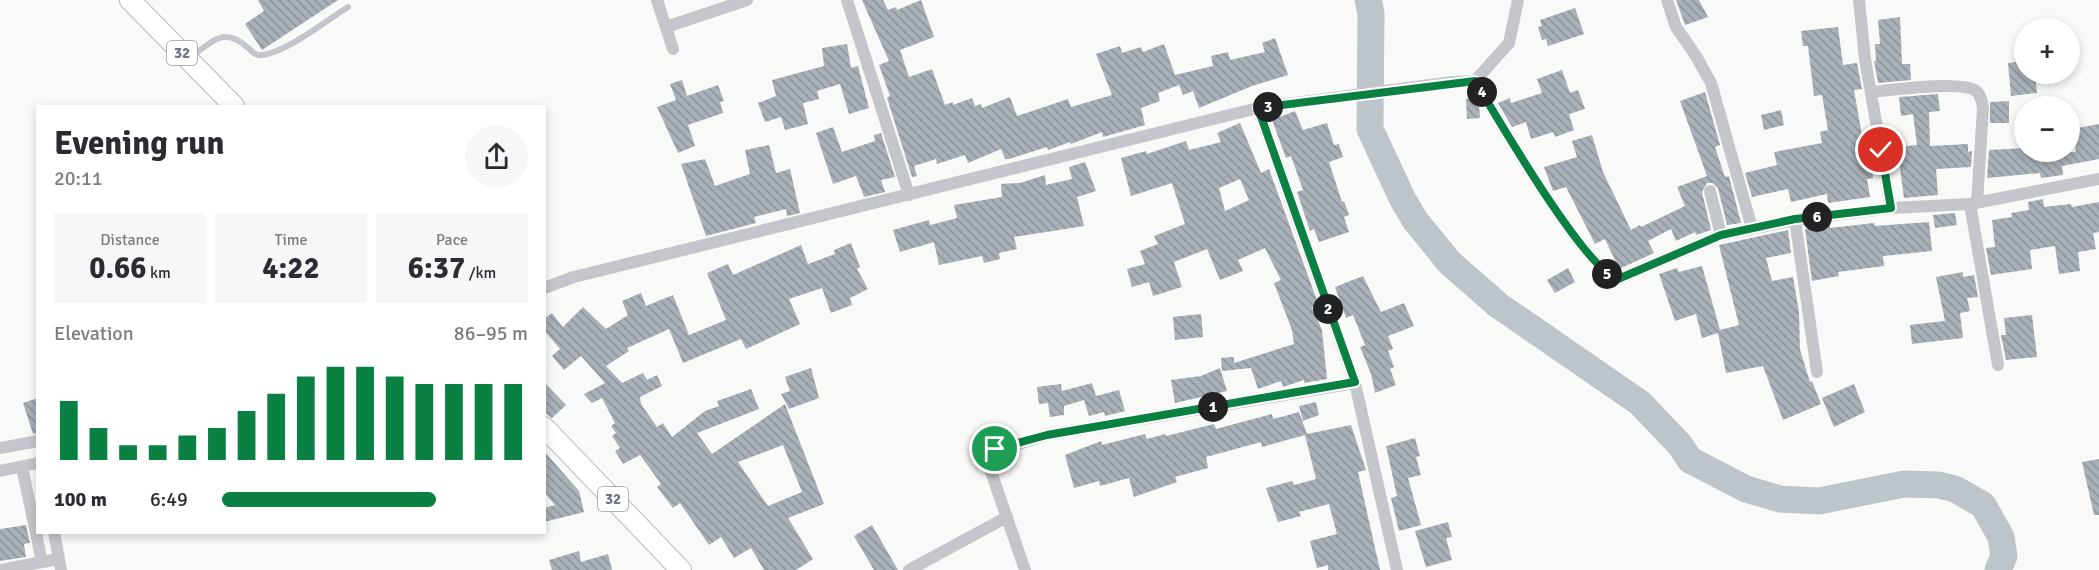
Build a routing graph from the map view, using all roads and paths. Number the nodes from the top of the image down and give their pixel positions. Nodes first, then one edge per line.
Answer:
1 (130, 0) edge
2 (657, 0) edge
3 (747, 0) edge
4 (847, 0) edge
5 (1518, 0) edge
6 (1667, 0) edge
7 (1859, 0) edge
8 (725, 3) edge
9 (348, 7) dead end
10 (666, 27) junction
11 (673, 49) dead end
12 (188, 59) junction
13 (1475, 81) junction
14 (1871, 92) junction
15 (233, 105) edge
16 (1258, 108) junction
17 (2099, 179) edge
18 (1710, 191) dead end
19 (909, 195) junction
20 (1974, 204) junction
21 (1891, 208) junction
22 (1795, 219) junction
23 (1752, 228) junction
24 (1721, 235) junction
25 (546, 287) edge
26 (1998, 365) dead end
27 (1816, 372) dead end
28 (1355, 382) junction
29 (546, 429) edge
30 (36, 442) edge
31 (0, 448) edge
32 (36, 464) edge
33 (22, 467) junction
34 (0, 471) edge
35 (1007, 517) junction
36 (36, 534) edge
37 (36, 534) edge
38 (54, 534) edge
39 (42, 562) junction
40 (60, 564) edge
41 (1, 570) edge
42 (681, 570) edge
43 (909, 570) edge
44 (1025, 570) edge
45 (1397, 570) edge

1 - 12 highway, 32
2 - 10 street
3 - 8 street
4 - 19 street
5 - 13 street
6 - 23 street
7 - 14 street
8 - 10 street
9 - 12 lane
10 - 11 street
12 - 15 highway, 32
13 - 16 street
13 - 24 street
14 - 20 street
14 - 21 street
16 - 19 street
16 - 28 street
17 - 20 street
18 - 24 street
19 - 25 street
20 - 21 street
20 - 26 street
21 - 22 street
22 - 23 street
22 - 27 street
23 - 24 street
28 - 35 street
28 - 45 street
29 - 42 highway, 32
30 - 31 street
32 - 33 street
33 - 34 street
33 - 37 street
35 - 43 street
35 - 44 street
36 - 39 street
38 - 40 street
39 - 40 street
39 - 41 street

